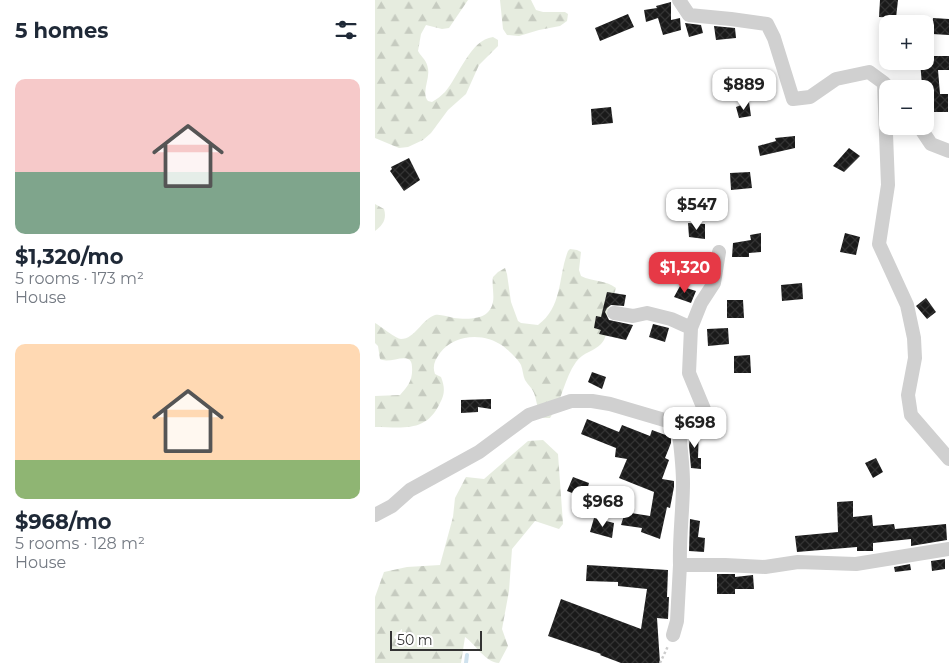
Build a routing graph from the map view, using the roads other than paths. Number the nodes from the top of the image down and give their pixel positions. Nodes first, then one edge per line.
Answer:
1 (679, 0) edge
2 (879, 80) edge
3 (887, 135) edge
4 (925, 135) edge
5 (949, 151) edge
6 (719, 252) dead end
7 (615, 313) dead end
8 (691, 328) junction
9 (678, 424) junction
10 (949, 459) edge
11 (375, 515) edge
12 (949, 549) edge
13 (679, 565) junction
14 (673, 635) road end

1 - 2 street
3 - 10 street
4 - 5 street
6 - 8 street
7 - 8 street
8 - 9 street
9 - 11 street
9 - 13 street
12 - 13 street
13 - 14 street

